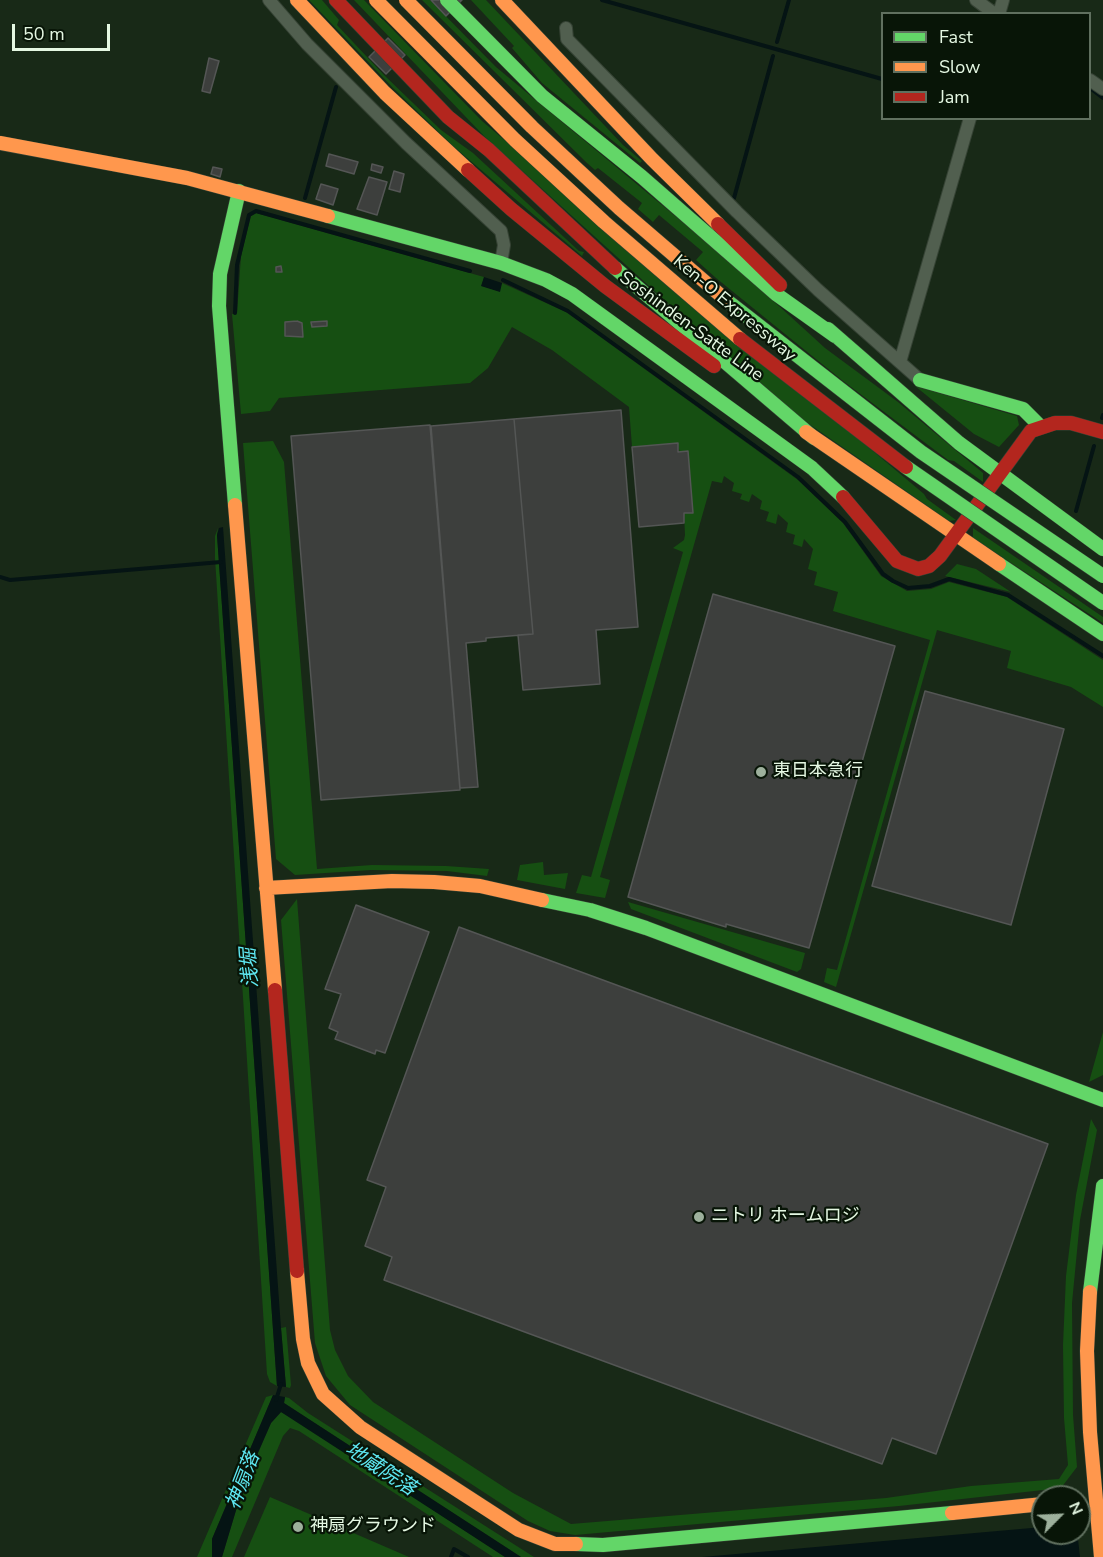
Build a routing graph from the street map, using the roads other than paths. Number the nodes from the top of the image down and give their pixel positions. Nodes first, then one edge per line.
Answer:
1 (269, 0) edge
2 (297, 0) edge
3 (336, 0) edge
4 (376, 0) edge
5 (406, 0) edge
6 (447, 0) edge
7 (502, 0) edge
8 (976, 0) edge
9 (994, 12) edge
10 (566, 28) dead end
11 (969, 120) edge
12 (0, 143) edge
13 (239, 191) junction
14 (501, 263) junction
15 (835, 336) junction
16 (900, 362) junction
17 (920, 380) joint
18 (1040, 426) junction
19 (1103, 432) edge
20 (814, 438) junction
21 (998, 473) junction
22 (954, 536) junction
23 (1103, 549) edge
24 (1103, 576) edge
25 (1103, 603) edge
26 (1103, 634) edge
27 (266, 888) junction
28 (1103, 1100) edge
29 (1103, 1186) edge
30 (1099, 1499) edge
31 (1031, 1505) edge
32 (574, 1551) edge
33 (1101, 1557) edge

1 - 14 street
2 - 20 main road, Soshinden-Satte Line
3 - 20 main road
4 - 25 main road, Ken-O Expressway, bridge
5 - 24 main road, Ken-O Expressway, bridge
6 - 15 main road
7 - 15 main road
8 - 9 street
10 - 16 street
11 - 16 street
12 - 13 main road
13 - 14 main road
13 - 27 main road
14 - 22 main road
15 - 21 main road
16 - 17 street
17 - 18 main road
18 - 19 main road
18 - 21 main road
20 - 22 main road, Soshinden-Satte Line
21 - 22 main road
21 - 23 main road
22 - 26 main road, Soshinden-Satte Line
27 - 28 main road
27 - 32 main road
29 - 30 main road
30 - 33 main road
31 - 32 main road

